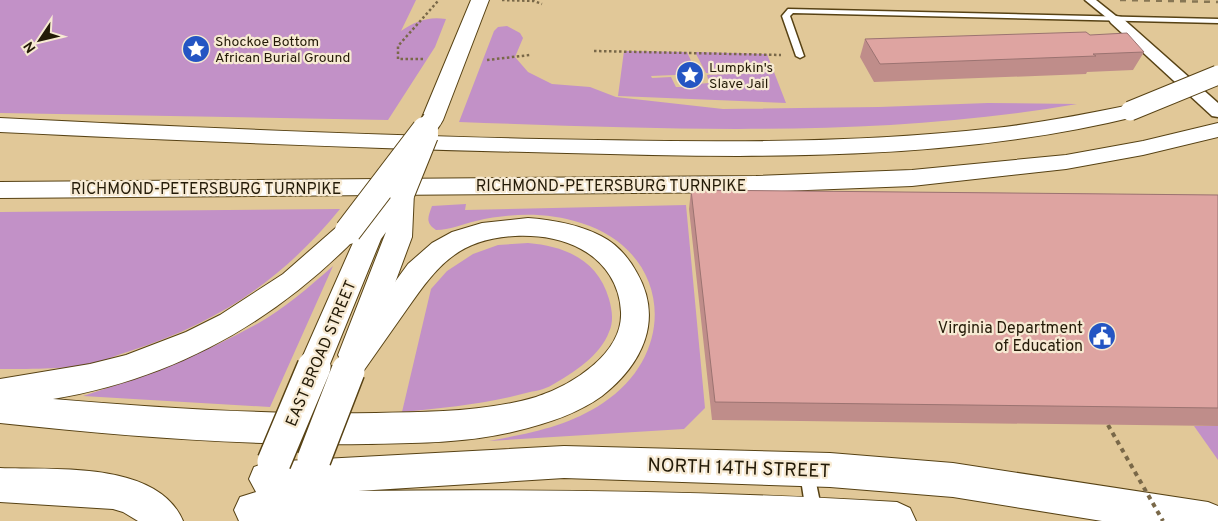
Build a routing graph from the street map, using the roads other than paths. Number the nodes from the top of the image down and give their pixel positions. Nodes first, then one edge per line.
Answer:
1 (480, 0) edge
2 (788, 0) edge
3 (1090, 0) edge
4 (791, 11) junction
5 (1116, 20) junction
6 (1218, 21) edge
7 (800, 56) road end
8 (1218, 75) edge
9 (1218, 89) edge
10 (1218, 112) edge
11 (1120, 114) junction
12 (433, 116) junction
13 (0, 125) edge
14 (1218, 130) edge
15 (254, 138) junction
16 (0, 140) edge
17 (691, 186) junction
18 (64, 189) junction
19 (0, 190) edge
20 (0, 196) edge
21 (910, 201) edge
22 (372, 234) junction
23 (349, 367) junction
24 (0, 393) edge
25 (0, 408) edge
26 (311, 468) junction
27 (806, 468) junction
28 (0, 485) edge
29 (261, 493) edge
30 (291, 516) edge
31 (815, 516) junction
32 (164, 521) edge
33 (897, 521) edge
34 (1208, 521) edge

1 - 12 main road, EAST BROAD STREET
2 - 4 lane
3 - 5 street
4 - 5 lane
4 - 7 lane
5 - 6 lane
5 - 10 street
8 - 11 main road, bridge
9 - 11 main road, bridge
11 - 15 main road
12 - 22 main road, bridge
12 - 22 main road, EAST BROAD STREET, bridge
13 - 15 main road
14 - 17 main road, RICHMOND-PETERSBURG TURNPIKE
15 - 16 main road
17 - 18 main road, RICHMOND-PETERSBURG TURNPIKE
17 - 21 main road
18 - 19 main road, RICHMOND-PETERSBURG TURNPIKE
18 - 20 main road
22 - 23 main road, EAST BROAD STREET
22 - 24 main road
22 - 29 main road, EAST BROAD STREET, bridge
23 - 25 main road
23 - 26 main road, EAST BROAD STREET, bridge
26 - 27 main road, NORTH 14TH STREET
26 - 29 main road, NORTH 14TH STREET
26 - 30 main road, EAST BROAD STREET
27 - 31 lane
27 - 34 main road, NORTH 14TH STREET
28 - 32 main road
29 - 30 main road
30 - 31 main road
31 - 33 main road

